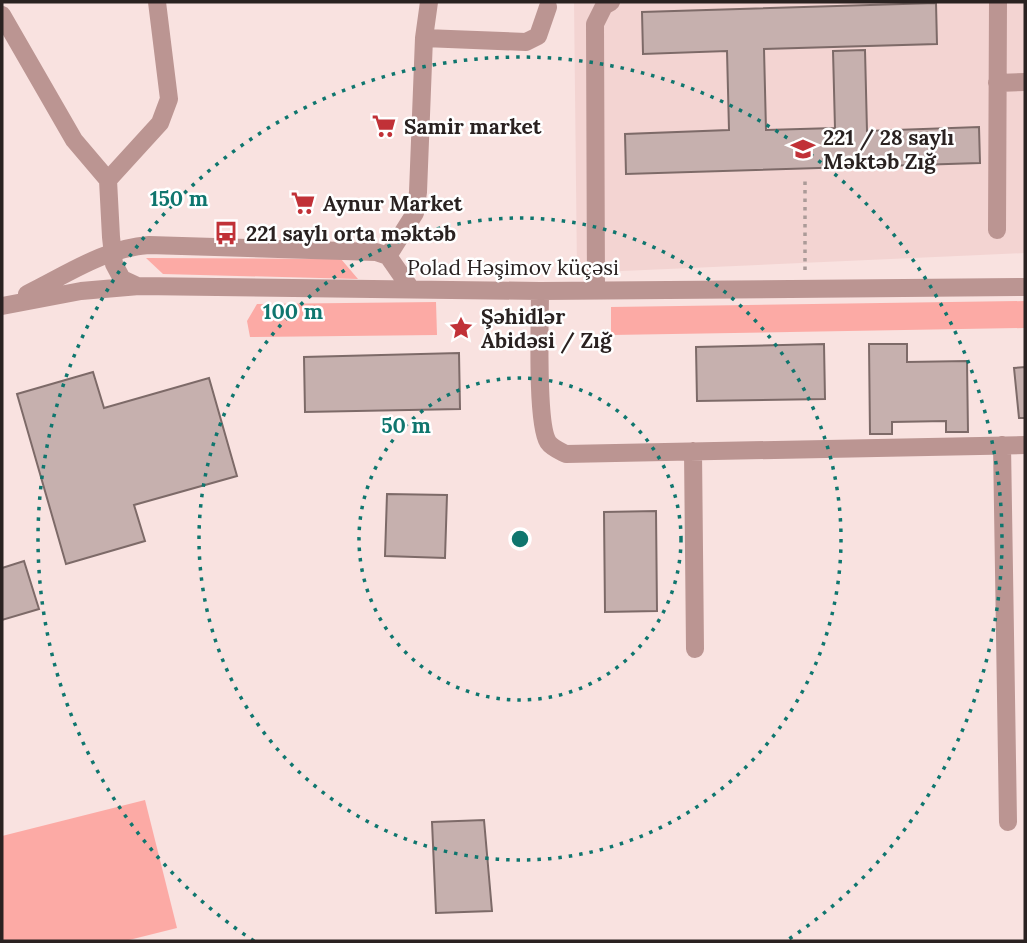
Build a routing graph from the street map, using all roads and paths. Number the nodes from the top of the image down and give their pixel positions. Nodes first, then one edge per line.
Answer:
1 (157, 2) edge
2 (429, 2) edge
3 (611, 2) edge
4 (998, 2) edge
5 (548, 6) dead end
6 (2, 15) edge
7 (424, 38) junction
8 (1025, 82) edge
9 (997, 83) junction
10 (805, 179) dead end
11 (108, 180) junction
12 (997, 230) dead end
13 (112, 252) junction
14 (388, 256) junction
15 (139, 286) junction
16 (1025, 287) edge
17 (411, 289) junction
18 (805, 289) junction
19 (540, 290) junction
20 (596, 290) junction
21 (3, 306) edge
22 (1002, 445) junction
23 (1025, 445) edge
24 (694, 451) junction
25 (695, 649) dead end
26 (1008, 822) dead end

1 - 11 street
2 - 7 street
3 - 20 street
4 - 9 street
5 - 7 street
6 - 11 street
7 - 14 street
8 - 9 street
9 - 12 street
10 - 18 path
11 - 13 street
13 - 14 street
13 - 15 street
13 - 21 street
14 - 17 street
15 - 17 street, Polad Həşimov küçəsi
15 - 21 street, Polad Həşimov küçəsi
16 - 18 street, Polad Həşimov küçəsi
17 - 19 street, Polad Həşimov küçəsi
18 - 20 street, Polad Həşimov küçəsi
19 - 20 street, Polad Həşimov küçəsi
19 - 24 street
22 - 23 street
22 - 24 street
22 - 26 street
24 - 25 street

